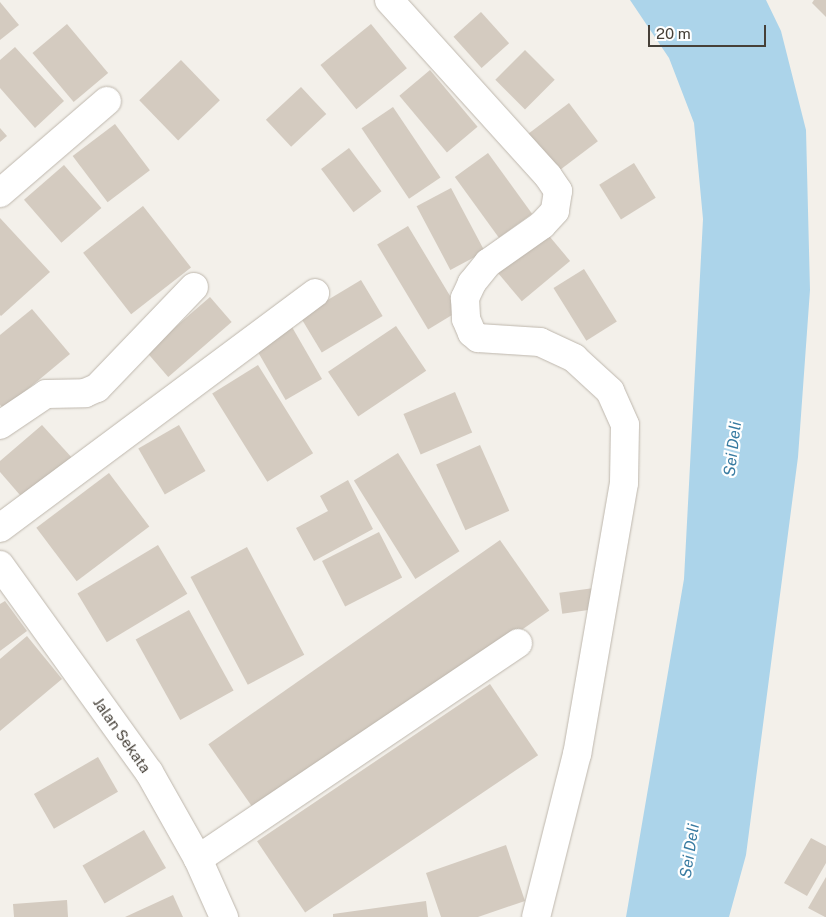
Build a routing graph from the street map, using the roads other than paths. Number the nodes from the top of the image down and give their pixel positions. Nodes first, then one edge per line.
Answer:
1 (389, 0) edge
2 (108, 101) dead end
3 (0, 194) edge
4 (194, 287) dead end
5 (315, 293) dead end
6 (0, 425) edge
7 (0, 528) edge
8 (0, 565) edge
9 (518, 643) dead end
10 (198, 859) junction
11 (224, 917) edge
12 (536, 917) edge

1 - 12 street
2 - 3 street
4 - 6 street
5 - 7 street
8 - 10 street, Jalan Sekata
9 - 10 street
10 - 11 street, Jalan Sekata

